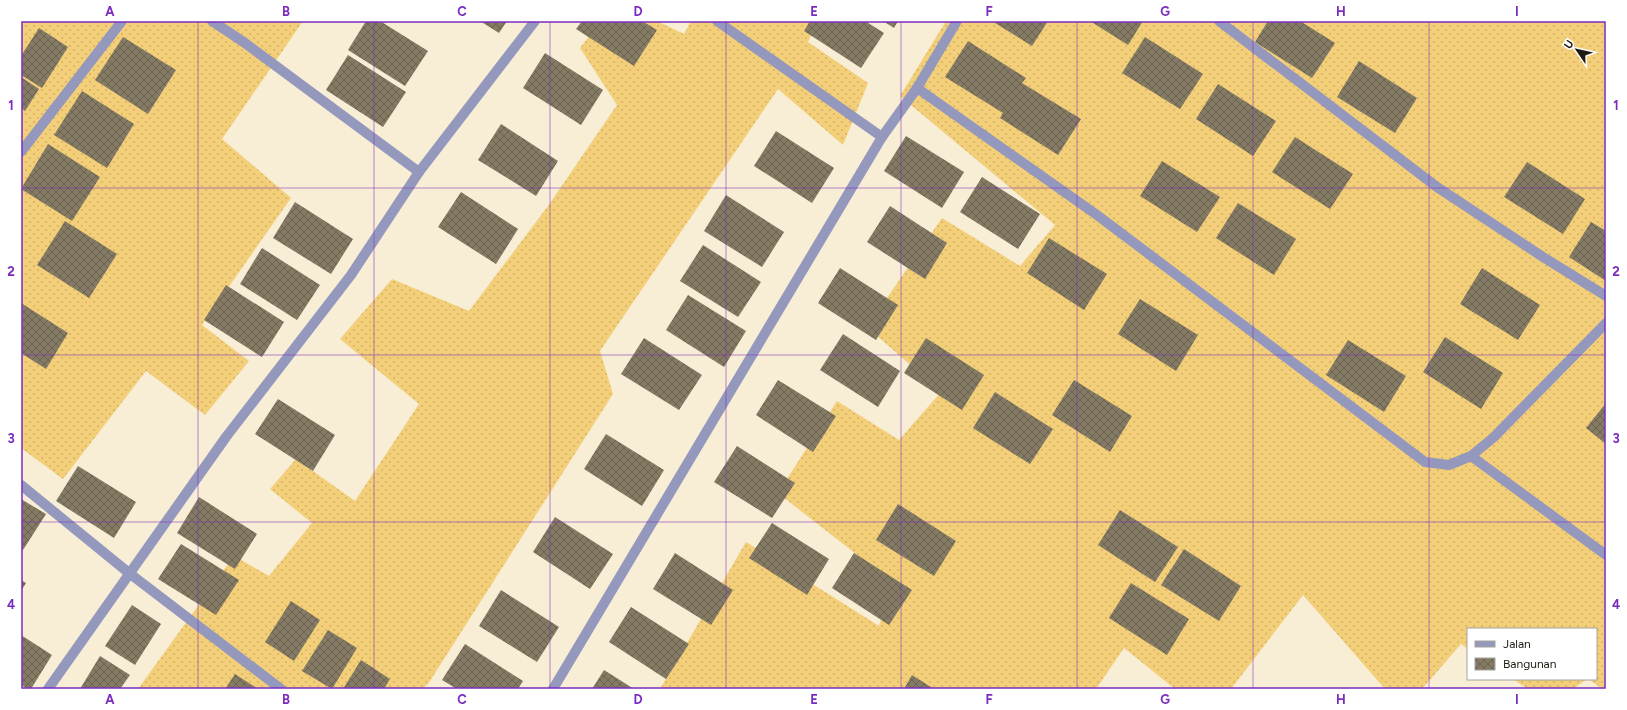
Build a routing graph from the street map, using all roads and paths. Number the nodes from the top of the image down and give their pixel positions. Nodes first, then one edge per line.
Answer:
1 (122, 21) edge
2 (212, 21) edge
3 (535, 21) edge
4 (717, 21) edge
5 (957, 21) edge
6 (1219, 21) edge
7 (917, 88) junction
8 (882, 137) junction
9 (21, 152) edge
10 (419, 172) junction
11 (1606, 296) edge
12 (1606, 323) edge
13 (1471, 456) junction
14 (21, 485) edge
15 (1606, 555) edge
16 (129, 573) junction
17 (48, 689) edge
18 (281, 689) edge
19 (553, 689) edge

1 - 9 street
2 - 10 street
3 - 10 street
4 - 8 street
5 - 7 street
6 - 11 street
7 - 8 street
7 - 13 street
8 - 19 street
10 - 16 street
12 - 13 street
13 - 15 street
14 - 16 street
16 - 17 street
16 - 18 street

